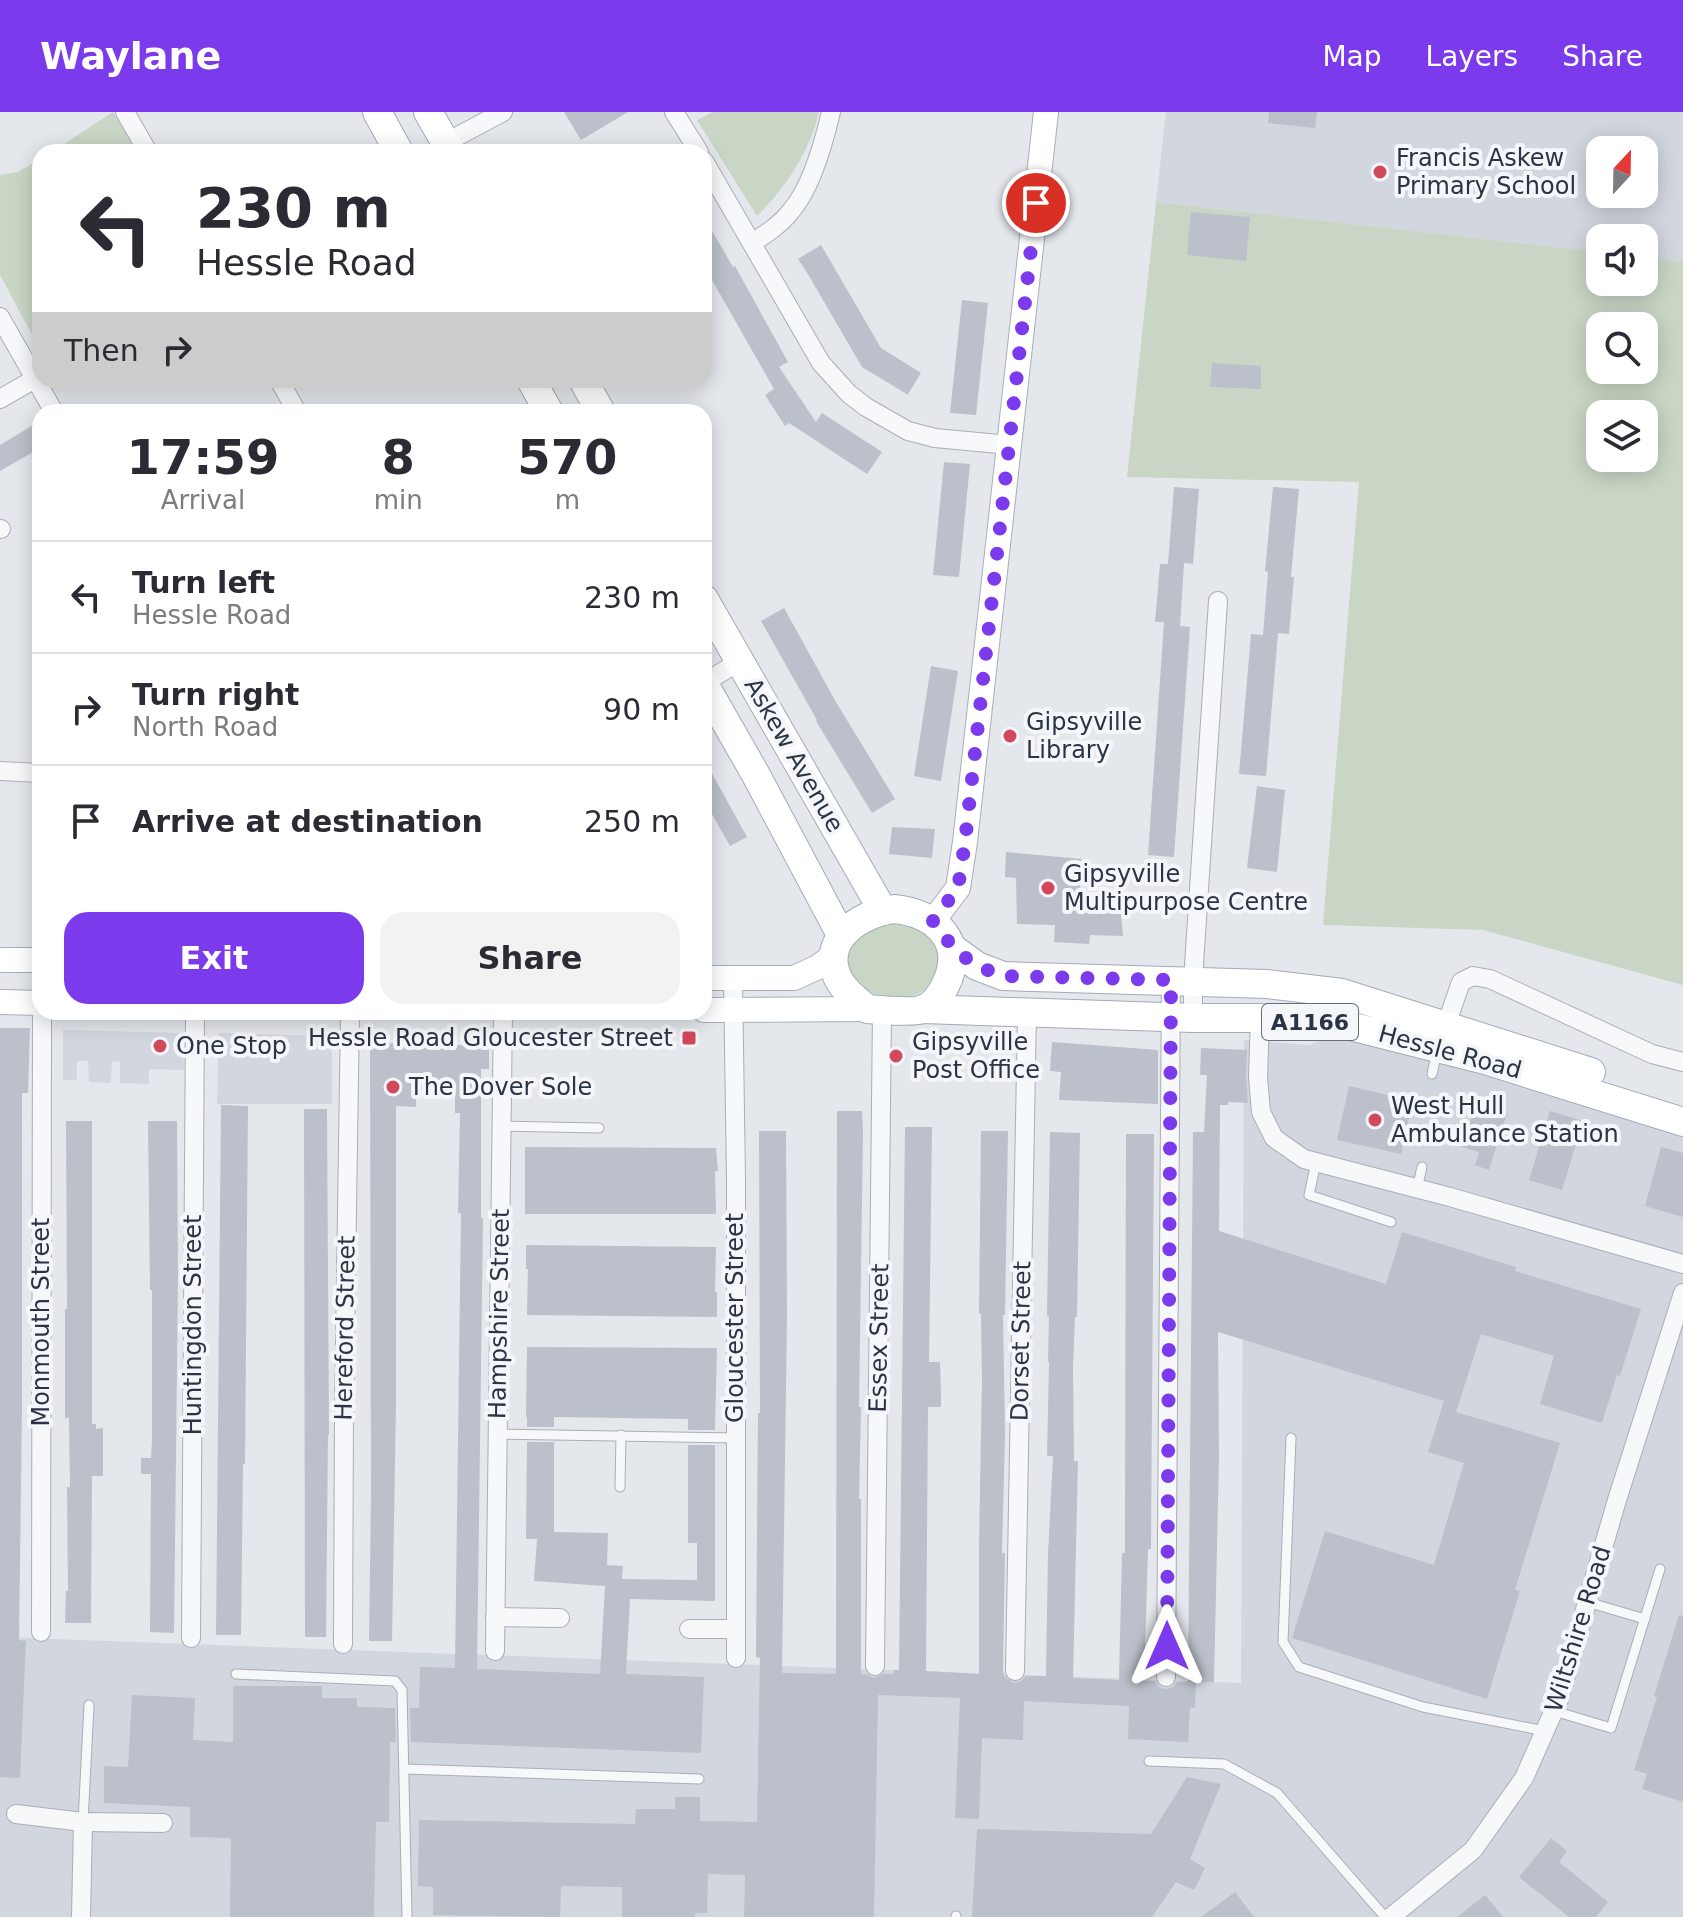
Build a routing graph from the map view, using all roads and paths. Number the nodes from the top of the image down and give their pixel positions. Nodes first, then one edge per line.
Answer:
1 (125, 112) edge
2 (377, 112) edge
3 (428, 112) edge
4 (503, 112) edge
5 (674, 112) edge
6 (831, 112) edge
7 (1046, 112) edge
8 (143, 144) edge
9 (395, 144) edge
10 (444, 144) edge
11 (450, 144) edge
12 (694, 144) edge
13 (712, 175) edge
14 (752, 243) junction
15 (0, 317) edge
16 (32, 369) edge
17 (32, 380) edge
18 (0, 399) edge
19 (1010, 445) junction
20 (1218, 601) dead end
21 (712, 613) edge
22 (740, 661) junction
23 (712, 679) edge
24 (712, 698) edge
25 (0, 771) edge
26 (32, 773) edge
27 (883, 911) junction
28 (933, 921) junction
29 (838, 944) junction
30 (952, 948) junction
31 (0, 960) edge
32 (32, 960) edge
33 (712, 978) edge
34 (733, 978) junction
35 (1182, 980) junction
36 (0, 1002) edge
37 (32, 1003) edge
38 (923, 1009) junction
39 (712, 1010) edge
40 (733, 1010) junction
41 (875, 1010) junction
42 (1027, 1012) junction
43 (1182, 1018) junction
44 (1260, 1018) junction
45 (42, 1020) edge
46 (195, 1020) edge
47 (350, 1020) edge
48 (503, 1020) edge
49 (1439, 1049) junction
50 (1683, 1062) edge
51 (1683, 1102) edge
52 (1683, 1122) edge
53 (501, 1126) junction
54 (599, 1128) dead end
55 (1316, 1162) junction
56 (1422, 1167) dead end
57 (1417, 1189) junction
58 (1391, 1222) dead end
59 (1683, 1264) edge
60 (1683, 1293) edge
61 (497, 1434) junction
62 (621, 1435) junction
63 (735, 1438) junction
64 (1291, 1438) dead end
65 (620, 1487) dead end
66 (1660, 1569) dead end
67 (1587, 1602) junction
68 (495, 1617) junction
69 (560, 1618) dead end
70 (1645, 1619) junction
71 (689, 1629) dead end
72 (736, 1629) junction
73 (41, 1632) dead end
74 (191, 1638) dead end
75 (343, 1644) dead end
76 (495, 1651) dead end
77 (736, 1658) dead end
78 (875, 1666) dead end
79 (1015, 1671) dead end
80 (236, 1674) dead end
81 (1166, 1677) dead end
82 (89, 1705) dead end
83 (1554, 1711) junction
84 (1545, 1731) junction
85 (1149, 1761) dead end
86 (404, 1769) junction
87 (699, 1779) dead end
88 (16, 1814) dead end
89 (83, 1822) junction
90 (163, 1823) dead end
91 (81, 1917) edge
92 (407, 1917) edge
93 (1385, 1917) edge
94 (1391, 1917) edge

1 - 8 street
2 - 9 main road
3 - 10 main road
4 - 11 street
5 - 12 street
6 - 14 street
7 - 19 street
13 - 14 street
14 - 19 street
15 - 16 street
17 - 18 street
19 - 28 street
20 - 35 street
21 - 22 main road, Askew Avenue
22 - 23 street
22 - 27 main road, Askew Avenue
24 - 29 main road, Askew Avenue
25 - 26 street
27 - 28 main road
27 - 29 main road
28 - 30 main road
29 - 34 street
29 - 41 main road
30 - 35 main road, Hessle Road / A1166
30 - 38 main road
31 - 32 street
33 - 34 street
34 - 40 street, Gloucester Street
35 - 43 street
35 - 49 main road, Hessle Road / A1166
36 - 37 street
38 - 41 main road
38 - 42 main road, Hessle Road / A1166
39 - 40 street
40 - 41 street
40 - 63 street, Gloucester Street
41 - 78 street, Essex Street
42 - 43 main road, Hessle Road / A1166
42 - 79 street, Dorset Street
43 - 44 main road, Hessle Road / A1166
43 - 81 street
44 - 49 main road, Hessle Road / A1166
44 - 55 street
45 - 73 street, Monmouth Street
46 - 74 street, Huntingdon Street
47 - 75 street, Hereford Street
48 - 53 street, Hampshire Street
49 - 50 street
49 - 51 main road, Hessle Road / A1166
49 - 52 main road, Hessle Road / A1166
53 - 54 lane
53 - 61 street, Hampshire Street
55 - 57 street
55 - 58 lane
56 - 57 lane
57 - 59 street
60 - 67 street, Wiltshire Road
61 - 62 lane
61 - 68 street, Hampshire Street
62 - 63 lane
62 - 65 lane
63 - 72 street, Gloucester Street
64 - 84 lane
66 - 70 lane
67 - 70 lane
67 - 83 street, Wiltshire Road
68 - 69 street
68 - 76 street, Hampshire Street
70 - 83 lane
71 - 72 street
72 - 77 street, Gloucester Street
80 - 86 lane
82 - 89 lane
83 - 84 street, Wiltshire Road
84 - 94 street, Wiltshire Road
85 - 93 lane
86 - 87 lane
86 - 92 lane
88 - 89 street
89 - 90 street
89 - 91 street

